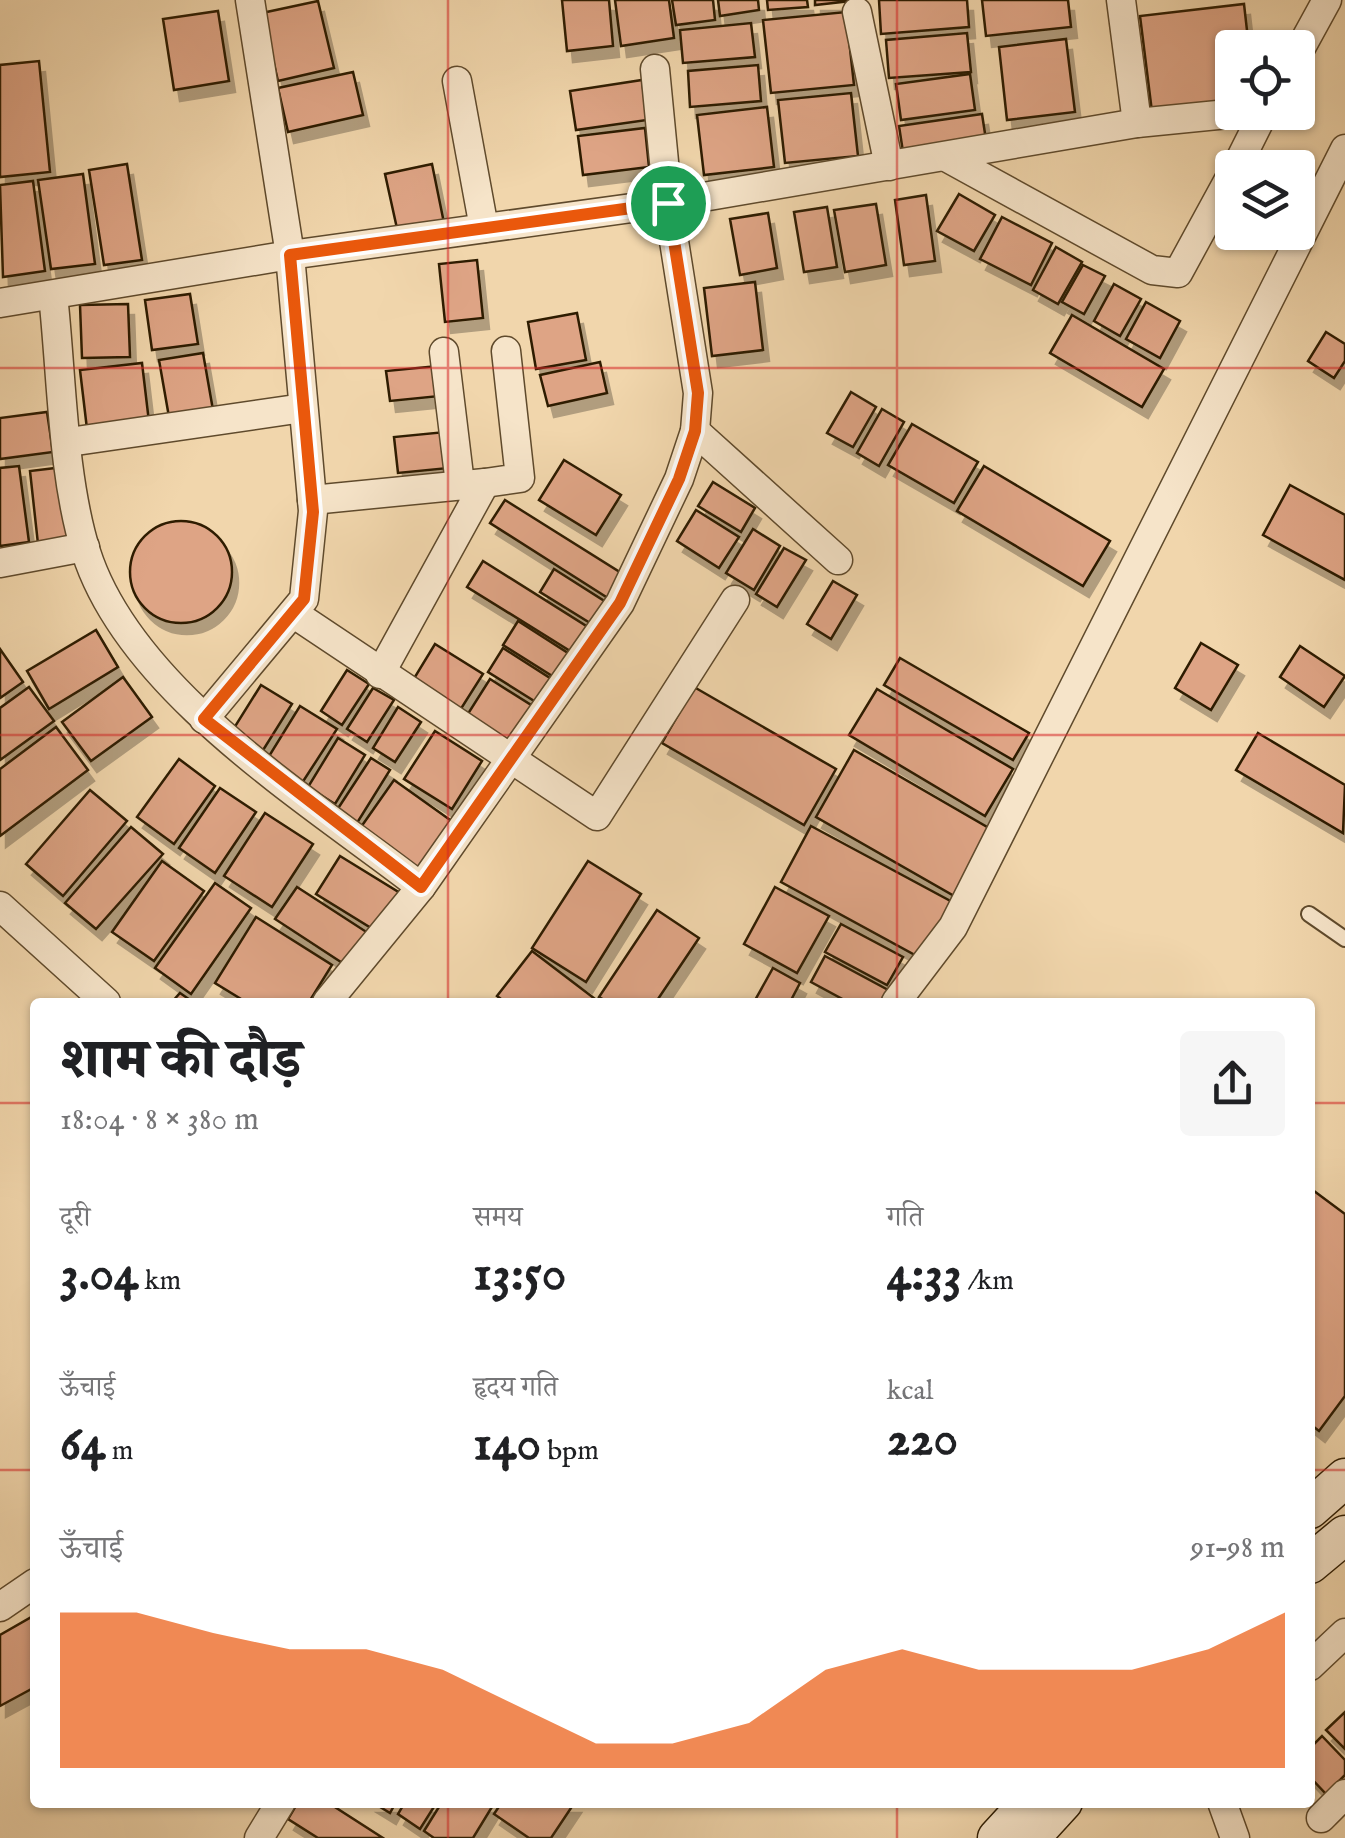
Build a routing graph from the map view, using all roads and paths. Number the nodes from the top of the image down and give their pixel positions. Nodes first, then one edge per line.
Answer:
1 (250, 0) edge
2 (1121, 0) edge
3 (1327, 0) edge
4 (858, 12) dead end
5 (1311, 30) edge
6 (656, 68) dead end
7 (457, 82) dead end
8 (1215, 115) edge
9 (1137, 123) junction
10 (1345, 148) edge
11 (946, 158) junction
12 (889, 166) junction
13 (668, 203) junction
14 (1215, 208) edge
15 (484, 228) junction
16 (290, 255) junction
17 (53, 296) junction
18 (0, 303) edge
19 (506, 351) dead end
20 (444, 352) dead end
21 (304, 408) junction
22 (695, 431) junction
23 (69, 442) junction
24 (472, 484) junction
25 (312, 500) junction
26 (85, 547) junction
27 (838, 560) dead end
28 (0, 563) edge
29 (736, 600) dead end
30 (293, 614) junction
31 (380, 674) junction
32 (204, 719) junction
33 (509, 761) junction
34 (421, 887) junction
35 (0, 906) edge
36 (1308, 914) dead end
37 (1345, 938) edge
38 (102, 998) edge
39 (331, 998) edge
40 (899, 998) edge
41 (1345, 1478) edge
42 (1315, 1504) edge
43 (1345, 1535) edge
44 (1315, 1560) edge
45 (30, 1586) edge
46 (0, 1607) edge
47 (1345, 1633) edge
48 (1315, 1661) edge
49 (1345, 1794) edge
50 (278, 1808) edge
51 (1024, 1808) edge
52 (1058, 1808) edge
53 (1224, 1808) edge
54 (1321, 1818) dead end
55 (260, 1838) edge
56 (997, 1838) edge
57 (1030, 1838) edge
58 (1235, 1838) edge

1 - 16 street
2 - 9 street
3 - 5 street
4 - 12 street
6 - 13 street
7 - 15 street
8 - 9 street
9 - 11 street
10 - 40 street
11 - 12 street
11 - 14 street
12 - 13 street
13 - 15 street
13 - 22 street
15 - 16 street
16 - 17 street
16 - 21 street
17 - 18 street
17 - 23 street
19 - 24 street
20 - 24 street
21 - 23 street
21 - 25 street
22 - 27 street
22 - 33 street
23 - 26 street
24 - 25 street
24 - 31 street
25 - 30 street
26 - 28 street
26 - 32 street
29 - 33 street
30 - 31 street
30 - 32 street
31 - 33 street
32 - 34 street
33 - 34 street
34 - 39 street
35 - 38 street
36 - 37 lane
41 - 42 street
43 - 44 street
45 - 46 street
47 - 48 street
49 - 54 street
50 - 55 street
51 - 56 street
52 - 57 street
53 - 58 street

